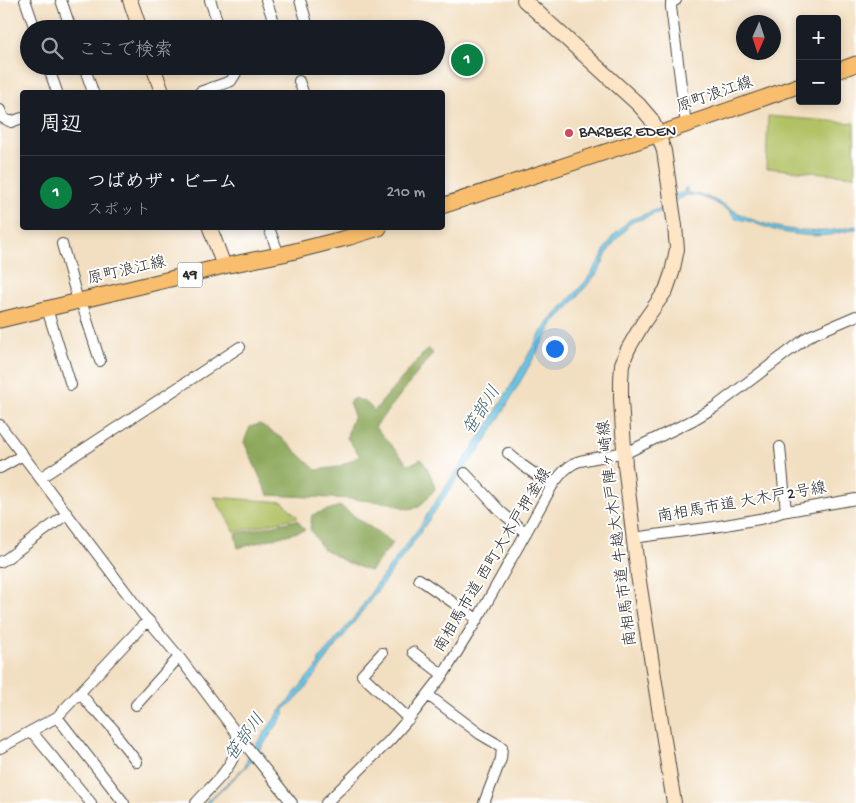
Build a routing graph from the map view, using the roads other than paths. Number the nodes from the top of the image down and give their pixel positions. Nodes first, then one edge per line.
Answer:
1 (24, 0) edge
2 (61, 0) edge
3 (130, 0) edge
4 (210, 0) edge
5 (266, 0) edge
6 (300, 0) edge
7 (676, 0) edge
8 (527, 1) edge
9 (32, 20) edge
10 (68, 20) edge
11 (137, 20) edge
12 (217, 20) edge
13 (273, 20) edge
14 (306, 20) dead end
15 (856, 64) edge
16 (841, 70) edge
17 (51, 75) edge
18 (87, 75) edge
19 (156, 75) edge
20 (235, 75) edge
21 (299, 81) dead end
22 (796, 86) edge
23 (56, 90) edge
24 (92, 90) edge
25 (161, 90) edge
26 (206, 90) edge
27 (302, 90) edge
28 (0, 110) edge
29 (20, 119) edge
30 (686, 125) junction
31 (658, 134) junction
32 (445, 205) edge
33 (211, 230) edge
34 (270, 230) edge
35 (274, 230) edge
36 (355, 231) edge
37 (62, 244) dead end
38 (281, 254) junction
39 (224, 266) junction
40 (79, 301) junction
41 (47, 309) junction
42 (856, 316) edge
43 (0, 320) edge
44 (240, 347) dead end
45 (100, 361) dead end
46 (71, 385) dead end
47 (0, 425) edge
48 (780, 447) dead end
49 (625, 452) junction
50 (508, 453) dead end
51 (23, 455) junction
52 (0, 468) edge
53 (465, 473) dead end
54 (40, 478) junction
55 (552, 486) junction
56 (856, 499) edge
57 (786, 512) junction
58 (67, 514) junction
59 (526, 533) junction
60 (633, 538) junction
61 (0, 562) edge
62 (419, 579) dead end
63 (477, 619) junction
64 (150, 622) junction
65 (413, 652) dead end
66 (382, 653) dead end
67 (179, 657) junction
68 (443, 675) junction
69 (80, 693) junction
70 (428, 695) junction
71 (136, 705) dead end
72 (57, 717) junction
73 (409, 719) junction
74 (31, 731) junction
75 (240, 737) junction
76 (0, 748) edge
77 (137, 762) dead end
78 (91, 803) edge
79 (124, 803) edge
80 (196, 803) edge
81 (292, 803) edge
82 (326, 803) edge
83 (484, 803) edge
84 (674, 803) edge

1 - 9 street
2 - 10 street
3 - 11 street
4 - 12 street
5 - 13 street
6 - 14 street
7 - 30 street
8 - 31 street, 南相馬市道 牛越大木戸陣ヶ崎線
15 - 16 main road
17 - 23 street
18 - 24 street
19 - 25 street
20 - 26 street
21 - 27 street
22 - 30 main road, 原町浪江線
28 - 29 street
30 - 31 main road, 原町浪江線
31 - 32 main road, 原町浪江線
31 - 49 street, 南相馬市道 牛越大木戸陣ヶ崎線
33 - 39 street
34 - 38 street
35 - 38 street
36 - 38 main road, 原町浪江線 / 49
37 - 40 street
38 - 39 main road, 原町浪江線 / 49
39 - 40 main road, 原町浪江線 / 49
40 - 41 main road, 原町浪江線 / 49
40 - 45 street
41 - 43 main road, 原町浪江線 / 49
41 - 46 street
42 - 49 street, 南相馬市道 西町大木戸押釜線
44 - 54 street
47 - 51 street
48 - 57 street
49 - 55 street, 南相馬市道 西町大木戸押釜線
49 - 60 street, 南相馬市道 牛越大木戸陣ヶ崎線
50 - 55 street
51 - 52 street
51 - 54 street
53 - 59 street
54 - 58 street
55 - 59 street, 南相馬市道 西町大木戸押釜線
56 - 57 street, 南相馬市道 大木戸2号線
57 - 60 street, 南相馬市道 大木戸2号線
58 - 61 street
58 - 64 street
59 - 63 street, 南相馬市道 西町大木戸押釜線
60 - 84 street, 南相馬市道 牛越大木戸陣ヶ崎線
62 - 63 street
63 - 68 street, 南相馬市道 西町大木戸押釜線
64 - 67 street
64 - 69 street
65 - 68 street
66 - 73 street
67 - 71 street
67 - 75 street
68 - 70 street, 南相馬市道 西町大木戸押釜線
69 - 72 street
69 - 77 street
70 - 73 street, 南相馬市道 西町大木戸押釜線
70 - 83 street
72 - 74 street
72 - 79 street
73 - 82 street, 南相馬市道 西町大木戸押釜線
74 - 76 street
74 - 78 street
75 - 80 street
75 - 81 street

